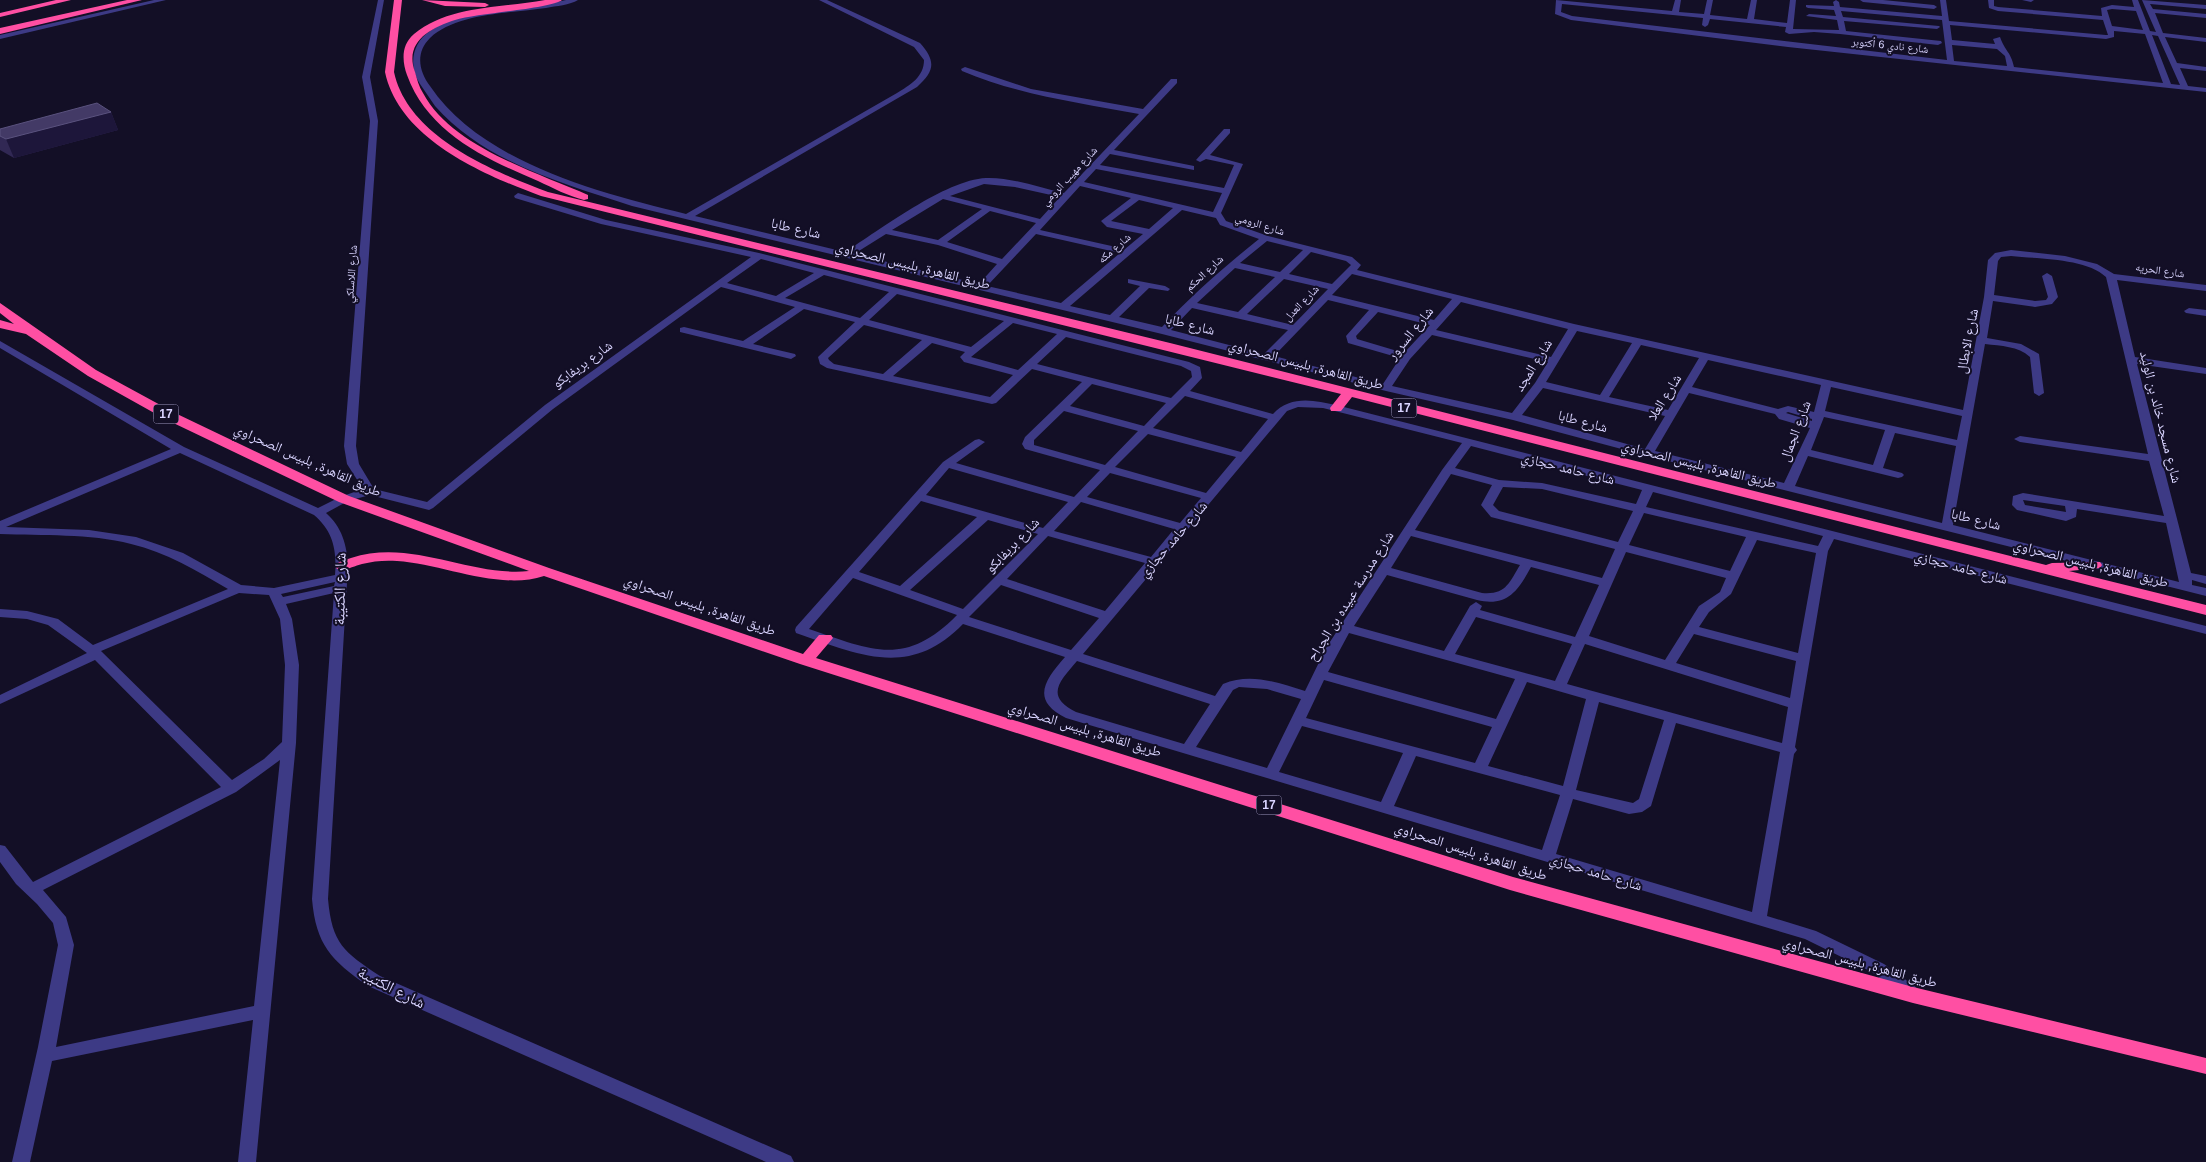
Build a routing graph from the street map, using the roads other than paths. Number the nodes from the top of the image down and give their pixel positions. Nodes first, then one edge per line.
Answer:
1 (138, 0) edge
2 (163, 0) edge
3 (381, 0) edge
4 (398, 0) edge
5 (426, 0) edge
6 (531, 0) edge
7 (558, 0) edge
8 (575, 0) edge
9 (822, 0) edge
10 (1643, 0) edge
11 (1678, 0) edge
12 (1710, 0) edge
13 (1754, 0) edge
14 (1793, 0) edge
15 (1863, 0) edge
16 (1943, 0) edge
17 (1991, 0) edge
18 (2025, 0) edge
19 (2031, 0) edge
20 (2134, 0) edge
21 (1558, 1) edge
22 (2145, 1) edge
23 (71, 2) edge
24 (1603, 3) edge
25 (2206, 7) edge
26 (1808, 9) edge
27 (2137, 9) junction
28 (1644, 11) junction
29 (2016, 11) junction
30 (2150, 11) junction
31 (1675, 14) junction
32 (1838, 14) edge
33 (1935, 14) edge
34 (0, 15) edge
35 (2206, 16) edge
36 (1707, 17) junction
37 (2106, 18) junction
38 (0, 20) edge
39 (1750, 21) junction
40 (1946, 21) junction
41 (1641, 27) junction
42 (1790, 28) junction
43 (1995, 28) junction
44 (2110, 28) junction
45 (0, 31) edge
46 (1807, 31) junction
47 (2022, 31) junction
48 (2146, 32) junction
49 (1704, 35) junction
50 (1850, 35) junction
51 (2161, 36) junction
52 (0, 37) edge
53 (1894, 39) junction
54 (2206, 40) edge
55 (1948, 42) junction
56 (1938, 43) junction
57 (1788, 45) junction
58 (1999, 47) junction
59 (1851, 52) junction
60 (1895, 57) junction
61 (1940, 62) junction
62 (1950, 63) junction
63 (2173, 65) junction
64 (965, 69) dead end
65 (2011, 69) junction
66 (2206, 69) edge
67 (1174, 81) dead end
68 (2168, 86) junction
69 (426, 88) junction
70 (2185, 88) junction
71 (414, 90) junction
72 (2206, 90) edge
73 (1144, 112) junction
74 (1227, 131) dead end
75 (1108, 151) junction
76 (1205, 156) junction
77 (1095, 166) junction
78 (1191, 168) junction
79 (1148, 176) junction
80 (1140, 181) dead end
81 (1176, 181) junction
82 (1079, 183) junction
83 (1227, 191) junction
84 (518, 196) dead end
85 (1066, 196) junction
86 (944, 197) junction
87 (1138, 197) junction
88 (601, 206) junction
89 (1180, 207) junction
90 (989, 208) junction
91 (688, 216) junction
92 (1217, 216) junction
93 (1042, 222) junction
94 (885, 231) junction
95 (1034, 231) junction
96 (704, 232) junction
97 (1150, 232) junction
98 (1265, 238) junction
99 (940, 243) junction
100 (1309, 249) junction
101 (1126, 252) junction
102 (847, 254) junction
103 (759, 256) junction
104 (803, 256) junction
105 (1004, 263) junction
106 (1232, 264) junction
107 (790, 265) junction
108 (1352, 269) junction
109 (820, 273) junction
110 (1280, 275) junction
111 (2047, 276) dead end
112 (2111, 276) junction
113 (1131, 281) dead end
114 (720, 284) junction
115 (1148, 285) junction
116 (981, 287) junction
117 (1333, 287) junction
118 (2206, 288) edge
119 (1165, 289) dead end
120 (895, 291) junction
121 (1324, 296) junction
122 (1989, 297) junction
123 (777, 299) junction
124 (1458, 299) junction
125 (1189, 304) junction
126 (802, 306) junction
127 (0, 307) edge
128 (1063, 307) junction
129 (1376, 308) junction
130 (2189, 311) dead end
131 (2206, 313) edge
132 (1240, 316) junction
133 (1112, 319) junction
134 (1011, 320) junction
135 (861, 321) junction
136 (0, 324) edge
137 (1432, 327) junction
138 (1294, 328) junction
139 (1574, 328) junction
140 (684, 330) dead end
141 (1164, 331) junction
142 (32, 333) junction
143 (1064, 333) junction
144 (1115, 333) junction
145 (930, 339) junction
146 (1981, 340) junction
147 (1638, 342) junction
148 (0, 344) edge
149 (746, 344) junction
150 (1106, 344) junction
151 (971, 350) junction
152 (791, 356) dead end
153 (1266, 357) junction
154 (1406, 357) junction
155 (1705, 357) junction
156 (1553, 360) junction
157 (2132, 360) junction
158 (1029, 365) junction
159 (2206, 371) edge
160 (1020, 374) junction
161 (885, 378) junction
162 (1089, 381) junction
163 (1540, 384) junction
164 (1827, 384) junction
165 (1386, 388) junction
166 (1687, 389) junction
167 (1183, 392) junction
168 (2039, 393) dead end
169 (1348, 394) junction
170 (1603, 398) junction
171 (1173, 402) junction
172 (1062, 407) junction
173 (1336, 408) junction
174 (1671, 414) junction
175 (1967, 414) junction
176 (1515, 417) junction
177 (1275, 418) junction
178 (1819, 419) junction
179 (1891, 429) junction
180 (1146, 430) junction
181 (2020, 439) dead end
182 (978, 442) dead end
183 (1468, 442) junction
184 (1961, 444) junction
185 (180, 449) junction
186 (1805, 452) junction
187 (1648, 453) junction
188 (1244, 456) junction
189 (2155, 458) junction
190 (947, 464) junction
191 (1107, 469) junction
192 (1448, 470) junction
193 (1877, 470) junction
194 (1898, 475) dead end
195 (1499, 483) junction
196 (1649, 488) junction
197 (1788, 488) junction
198 (370, 491) junction
199 (919, 497) junction
200 (1209, 497) junction
201 (344, 500) junction
202 (1078, 500) junction
203 (2070, 504) dead end
204 (1639, 509) junction
205 (318, 512) junction
206 (986, 515) junction
207 (2172, 521) junction
208 (0, 525) edge
209 (1947, 526) junction
210 (1183, 528) junction
211 (0, 530) edge
212 (1046, 532) junction
213 (1408, 532) junction
214 (1830, 533) junction
215 (1753, 535) junction
216 (1622, 547) junction
217 (1822, 552) junction
218 (1154, 562) junction
219 (1527, 563) junction
220 (2095, 565) junction
221 (2036, 567) junction
222 (1384, 570) junction
223 (544, 571) junction
224 (852, 574) junction
225 (1734, 576) junction
226 (341, 577) junction
227 (999, 580) junction
228 (2206, 580) edge
229 (2185, 581) junction
230 (1606, 583) junction
231 (238, 589) junction
232 (902, 591) junction
233 (2206, 592) edge
234 (276, 597) junction
235 (1481, 597) junction
236 (2206, 610) edge
237 (1473, 612) junction
238 (0, 613) edge
239 (964, 616) junction
240 (1107, 616) junction
241 (1346, 628) junction
242 (1691, 629) junction
243 (2206, 630) edge
244 (825, 638) junction
245 (1580, 640) junction
246 (94, 652) junction
247 (1074, 655) junction
248 (1447, 656) junction
249 (1804, 659) junction
250 (806, 660) junction
251 (1668, 665) junction
252 (1319, 674) junction
253 (1523, 677) junction
254 (1559, 687) junction
255 (1594, 696) junction
256 (1308, 697) junction
257 (0, 700) edge
258 (1219, 702) junction
259 (1797, 705) junction
260 (1671, 718) junction
261 (1298, 720) junction
262 (1500, 725) junction
263 (289, 743) junction
264 (1188, 749) junction
265 (1790, 750) junction
266 (1411, 751) junction
267 (1479, 769) junction
268 (1271, 774) junction
269 (231, 788) junction
270 (1568, 793) junction
271 (1385, 809) junction
272 (0, 850) edge
273 (1547, 856) junction
274 (32, 889) junction
275 (1759, 919) junction
276 (1913, 995) junction
277 (262, 1011) junction
278 (45, 1056) junction
279 (2206, 1066) edge
280 (21, 1162) edge
281 (247, 1162) edge
282 (785, 1162) edge

1 - 45 highway
2 - 52 street
3 - 198 street, شارع اللاسلكي
4 - 88 highway
5 - 6 highway
7 - 71 highway
8 - 69 street, شارع طابا
9 - 91 street
10 - 28 street
11 - 31 street
12 - 36 street
13 - 39 street
14 - 42 street
15 - 33 street
16 - 40 street
17 - 29 street
18 - 19 street
20 - 27 street
21 - 24 street
21 - 41 street, شارع نادي 6 أكتوبر
22 - 25 street
22 - 30 street
23 - 34 highway
23 - 38 highway
24 - 28 street
26 - 32 street
26 - 32 street
26 - 46 street
27 - 37 street
27 - 48 street
28 - 31 street
28 - 41 street
29 - 37 street
29 - 47 street
30 - 35 street
30 - 51 street
31 - 36 street
32 - 33 street
32 - 33 street
32 - 46 street
32 - 50 street
33 - 40 street
33 - 56 street
36 - 39 street
36 - 49 street
37 - 44 street
39 - 42 street
40 - 43 street
40 - 55 street
41 - 49 street, شارع نادي 6 أكتوبر
42 - 46 street
42 - 57 street
43 - 47 street
43 - 58 street
44 - 47 street
44 - 48 street
48 - 51 street
48 - 68 street
49 - 57 street, شارع نادي 6 أكتوبر
50 - 53 street
50 - 59 street
51 - 54 street
51 - 63 street
53 - 56 street
53 - 60 street
55 - 58 street
55 - 62 street
56 - 61 street
57 - 59 street, شارع نادي 6 أكتوبر
58 - 65 street
59 - 60 street, شارع نادي 6 أكتوبر
60 - 61 street, شارع نادي 6 أكتوبر
61 - 62 street, شارع نادي 6 أكتوبر
62 - 65 street, شارع نادي 6 أكتوبر
63 - 66 street
63 - 70 street
64 - 73 street
65 - 68 street, شارع نادي 6 أكتوبر
67 - 73 street, شارع مهيب الرومي
68 - 70 street, شارع نادي 6 أكتوبر
69 - 71 street
69 - 91 street, شارع طابا
70 - 72 street, شارع نادي 6 أكتوبر
71 - 88 highway
73 - 75 street, شارع مهيب الرومي
74 - 76 street
75 - 77 street, شارع مهيب الرومي
75 - 78 street
76 - 78 street
76 - 83 street, شارع الرومي
77 - 79 street
77 - 82 street, شارع مهيب الرومي
78 - 81 street
79 - 80 street
79 - 81 street
81 - 83 street
82 - 85 street, شارع مهيب الرومي
82 - 87 street
83 - 92 street, شارع الرومي
84 - 103 street
85 - 86 street
85 - 93 street, شارع مهيب الرومي
86 - 90 street
86 - 94 street
87 - 89 street
87 - 97 street
88 - 96 highway, طريق القاهرة, بلبيس الصحراوي / 17
89 - 92 street
89 - 97 street, شارع مكه
90 - 93 street
90 - 99 street
91 - 96 highway
91 - 102 street, شارع طابا
92 - 98 street, شارع الرومي
93 - 95 street, شارع مهيب الرومي
94 - 99 street
94 - 102 street
95 - 101 street
95 - 105 street, شارع مهيب الرومي
96 - 104 highway, طريق القاهرة, بلبيس الصحراوي / 17
97 - 101 street, شارع مكه
98 - 100 street, شارع الرومي
98 - 106 street, شارع الحكم
99 - 105 street
100 - 108 street, شارع الرومي
100 - 110 street
101 - 128 street, شارع مكه
102 - 116 street, شارع طابا
103 - 107 street
103 - 114 street, شارع بريفابكو
104 - 107 highway
104 - 144 highway, طريق القاهرة, بلبيس الصحراوي / 17
105 - 116 street, شارع مهيب الرومي
106 - 110 street
106 - 125 street, شارع الحكم
107 - 109 street
108 - 117 street, شارع العدل
108 - 124 street, شارع الرومي
109 - 120 street
109 - 123 street
110 - 117 street
110 - 132 street
111 - 122 street
112 - 118 street, شارع الحريه
112 - 122 street, شارع الابطال
112 - 157 street, شارع مسجد خالد بن الوليد
113 - 115 street
114 - 123 street
114 - 198 street, شارع بريفابكو
115 - 119 street
115 - 133 street
116 - 128 street, شارع طابا
117 - 121 street, شارع العدل
120 - 134 street
120 - 135 street
121 - 129 street
121 - 138 street, شارع العدل
122 - 146 street, شارع الابطال
123 - 126 street
124 - 137 street, شارع السرور
124 - 139 street, شارع الرومي
125 - 132 street
125 - 141 street, شارع الحكم
126 - 135 street
126 - 149 street
127 - 142 highway, طريق القاهرة, بلبيس الصحراوي / 17
128 - 133 street, شارع طابا
129 - 137 street
129 - 154 street
130 - 131 street
132 - 138 street
133 - 141 street, شارع طابا
134 - 143 street
134 - 151 street
135 - 145 street
135 - 161 street
136 - 142 highway
137 - 154 street, شارع السرور
137 - 156 street
138 - 153 street, شارع العدل
139 - 147 street, شارع الرومي
139 - 156 street, شارع المجد
140 - 149 street
141 - 153 street, شارع طابا
142 - 201 highway, طريق القاهرة, بلبيس الصحراوي / 17
143 - 150 street
143 - 158 street
144 - 150 highway
144 - 169 highway, طريق القاهرة, بلبيس الصحراوي / 17
145 - 151 street
145 - 161 street
146 - 168 street
146 - 175 street, شارع الابطال
147 - 155 street, شارع الرومي
147 - 170 street
148 - 185 street
149 - 152 street
150 - 167 street, شارع بريفابكو
151 - 160 street
153 - 165 street, شارع طابا
154 - 165 street, شارع السرور
155 - 164 street, شارع الرومي
155 - 166 street, شارع العلا
156 - 163 street, شارع المجد
157 - 159 street
157 - 189 street, شارع مسجد خالد بن الوليد
158 - 160 street
158 - 162 street
160 - 161 street
162 - 171 street
162 - 172 street
163 - 170 street
163 - 176 street, شارع المجد
164 - 175 street, شارع الرومي
164 - 178 street, شارع الجمال
165 - 176 street, شارع طابا
166 - 174 street, شارع العلا
166 - 178 street
167 - 171 street, شارع بريفابكو
167 - 177 street
169 - 173 highway
169 - 221 highway, طريق القاهرة, بلبيس الصحراوي / 17
170 - 174 street
171 - 180 street, شارع بريفابكو
172 - 180 street
172 - 191 street
173 - 177 street, شارع حامد حجازي
173 - 183 street, شارع حامد حجازي
174 - 187 street, شارع العلا
175 - 184 street, شارع الابطال
176 - 187 street, شارع طابا
177 - 188 street, شارع حامد حجازي
178 - 179 street
178 - 186 street, شارع الجمال
179 - 184 street
179 - 193 street
180 - 188 street
180 - 191 street, شارع بريفابكو
181 - 189 street
182 - 190 street
183 - 192 street, شارع مدرسة عبيده بن الجراح
183 - 196 street, شارع حامد حجازي
184 - 209 street, شارع الابطال
185 - 205 street
185 - 208 street
186 - 193 street
186 - 197 street, شارع الجمال
187 - 197 street, شارع طابا
188 - 200 street, شارع حامد حجازي
189 - 207 street, شارع مسجد خالد بن الوليد
190 - 199 street
190 - 202 street
191 - 200 street
191 - 202 street, شارع بريفابكو
192 - 195 street
192 - 213 street, شارع مدرسة عبيده بن الجراح
193 - 194 street
195 - 204 street
195 - 216 street
196 - 204 street
196 - 214 street, شارع حامد حجازي
197 - 209 street, شارع طابا
198 - 201 street
199 - 206 street
199 - 224 street
200 - 210 street, شارع حامد حجازي
201 - 205 street
201 - 223 highway, طريق القاهرة, بلبيس الصحراوي / 17
202 - 210 street
202 - 212 street, شارع بريفابكو
203 - 207 street
204 - 215 street
204 - 216 street
205 - 226 street, شارع الكتيبة
206 - 212 street
206 - 232 street
207 - 229 street, شارع مسجد خالد بن الوليد
209 - 220 street, شارع طابا
210 - 218 street, شارع حامد حجازي
211 - 231 street
212 - 218 street
212 - 227 street, شارع بريفابكو
213 - 219 street
213 - 222 street, شارع مدرسة عبيده بن الجراح
214 - 217 street
214 - 243 street, شارع حامد حجازي
215 - 217 street
215 - 225 street
216 - 225 street
216 - 230 street
217 - 249 street
218 - 240 street, شارع حامد حجازي
219 - 230 street
219 - 235 street
220 - 221 highway
220 - 229 street, شارع طابا
221 - 236 highway, طريق القاهرة, بلبيس الصحراوي / 17
222 - 235 street
222 - 241 street, شارع مدرسة عبيده بن الجراح
223 - 226 highway
223 - 250 highway, طريق القاهرة, بلبيس الصحراوي / 17
224 - 232 street
224 - 244 street, شارع بريفابكو
225 - 242 street
226 - 234 street
226 - 282 street, شارع الكتيبة
227 - 239 street, شارع بريفابكو
227 - 240 street
228 - 229 street
229 - 233 street, شارع طابا
230 - 245 street
231 - 234 street
231 - 246 street
232 - 239 street
234 - 263 street
235 - 237 street
237 - 245 street
237 - 248 street
238 - 246 street
239 - 244 street, شارع بريفابكو
239 - 247 street
240 - 247 street, شارع حامد حجازي
241 - 248 street
241 - 252 street, شارع مدرسة عبيده بن الجراح
242 - 249 street
242 - 251 street
244 - 250 highway
245 - 251 street
245 - 254 street
246 - 257 street
246 - 269 street
247 - 258 street
247 - 264 street, شارع حامد حجازي
248 - 253 street
249 - 259 street
250 - 276 highway, طريق القاهرة, بلبيس الصحراوي / 17
251 - 259 street
252 - 256 street, شارع مدرسة عبيده بن الجراح
252 - 262 street
253 - 254 street
253 - 262 street
254 - 255 street
255 - 260 street
255 - 270 street
256 - 258 street
256 - 261 street, شارع مدرسة عبيده بن الجراح
258 - 264 street
259 - 265 street
260 - 265 street
260 - 270 street
261 - 266 street
261 - 268 street, شارع مدرسة عبيده بن الجراح
262 - 267 street
263 - 269 street
263 - 277 street
264 - 268 street, شارع حامد حجازي
265 - 275 street
266 - 267 street
266 - 271 street
267 - 270 street
268 - 271 street, شارع حامد حجازي
269 - 274 street
270 - 273 street
271 - 273 street, شارع حامد حجازي
272 - 274 street
273 - 275 street, شارع حامد حجازي
274 - 278 street
275 - 276 street, شارع حامد حجازي
276 - 279 highway, طريق القاهرة, بلبيس الصحراوي / 17
277 - 278 street
277 - 281 street
278 - 280 street

